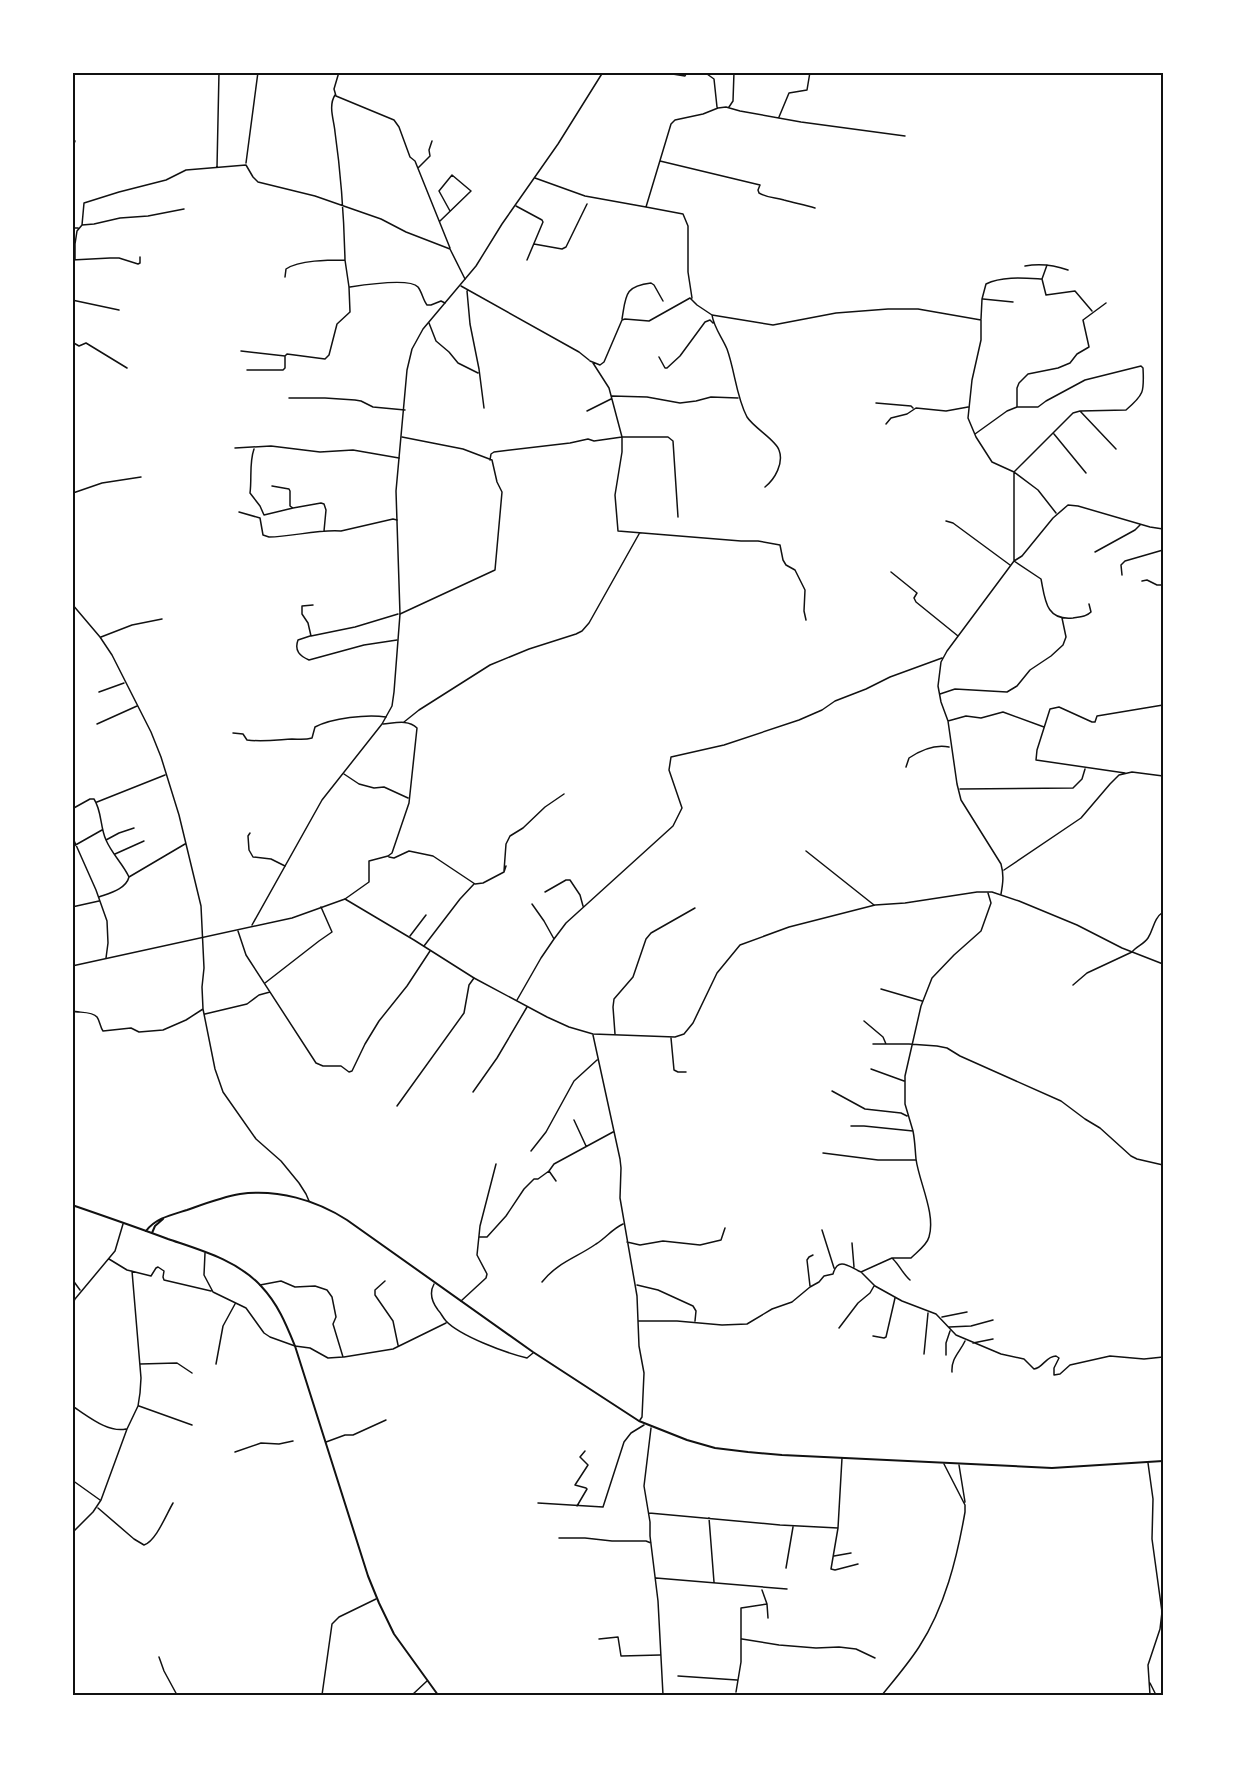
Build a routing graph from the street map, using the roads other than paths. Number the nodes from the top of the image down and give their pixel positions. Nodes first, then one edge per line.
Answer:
1 (219, 72) edge
2 (258, 72) edge
3 (339, 72) edge
4 (603, 72) edge
5 (660, 72) edge
6 (687, 72) edge
7 (694, 72) edge
8 (734, 72) edge
9 (810, 72) edge
10 (335, 94) junction
11 (718, 108) junction
12 (729, 108) junction
13 (778, 117) junction
14 (905, 136) dead end
15 (75, 141) dead end
16 (432, 141) dead end
17 (72, 149) edge
18 (659, 161) junction
19 (246, 165) junction
20 (217, 166) junction
21 (418, 168) junction
22 (534, 178) junction
23 (587, 204) dead end
24 (342, 205) junction
25 (515, 206) junction
26 (646, 207) junction
27 (815, 208) dead end
28 (184, 209) dead end
29 (450, 212) junction
30 (439, 221) junction
31 (82, 225) junction
32 (72, 228) edge
33 (79, 228) junction
34 (534, 244) junction
35 (450, 249) junction
36 (140, 257) dead end
37 (74, 260) edge
38 (345, 260) junction
39 (527, 260) dead end
40 (1047, 265) junction
41 (1025, 266) dead end
42 (1068, 270) dead end
43 (285, 278) dead end
44 (465, 279) junction
45 (1042, 279) junction
46 (460, 286) junction
47 (349, 287) junction
48 (467, 290) junction
49 (692, 299) junction
50 (982, 299) junction
51 (72, 300) edge
52 (663, 301) dead end
53 (1013, 302) dead end
54 (445, 303) junction
55 (1106, 303) dead end
56 (119, 310) dead end
57 (1093, 312) junction
58 (712, 315) junction
59 (622, 320) junction
60 (981, 320) junction
61 (429, 322) junction
62 (714, 324) junction
63 (72, 342) edge
64 (241, 351) dead end
65 (285, 356) junction
66 (659, 357) dead end
67 (590, 361) junction
68 (127, 368) dead end
69 (247, 370) dead end
70 (480, 373) junction
71 (612, 397) junction
72 (289, 398) dead end
73 (740, 398) junction
74 (876, 403) dead end
75 (969, 407) junction
76 (1017, 407) junction
77 (484, 408) dead end
78 (913, 409) junction
79 (405, 410) junction
80 (587, 411) dead end
81 (1080, 411) junction
82 (886, 424) dead end
83 (974, 434) junction
84 (1053, 434) junction
85 (402, 437) junction
86 (621, 437) junction
87 (254, 447) junction
88 (235, 448) dead end
89 (1116, 449) dead end
90 (400, 458) junction
91 (490, 460) junction
92 (1014, 472) junction
93 (1086, 473) dead end
94 (141, 477) dead end
95 (272, 486) dead end
96 (765, 487) dead end
97 (72, 493) edge
98 (293, 508) junction
99 (239, 512) dead end
100 (1057, 514) junction
101 (678, 517) dead end
102 (397, 520) junction
103 (946, 522) dead end
104 (1141, 524) junction
105 (1163, 529) edge
106 (324, 531) junction
107 (639, 534) junction
108 (1163, 550) edge
109 (1095, 552) dead end
110 (1014, 561) junction
111 (1011, 566) junction
112 (891, 572) dead end
113 (1122, 575) dead end
114 (1142, 581) dead end
115 (1163, 585) edge
116 (72, 604) edge
117 (313, 604) dead end
118 (1089, 604) dead end
119 (399, 614) junction
120 (1062, 618) junction
121 (162, 619) dead end
122 (806, 620) dead end
123 (310, 636) junction
124 (959, 636) junction
125 (100, 638) junction
126 (398, 640) junction
127 (943, 658) junction
128 (125, 683) junction
129 (99, 692) dead end
130 (940, 695) junction
131 (138, 705) junction
132 (1163, 705) edge
133 (386, 717) junction
134 (948, 721) junction
135 (404, 722) junction
136 (97, 724) dead end
137 (382, 724) junction
138 (1045, 727) junction
139 (233, 733) dead end
140 (951, 748) junction
141 (906, 767) dead end
142 (1086, 768) junction
143 (1125, 773) junction
144 (166, 774) junction
145 (343, 774) junction
146 (1163, 776) edge
147 (959, 790) junction
148 (564, 794) dead end
149 (409, 799) junction
150 (96, 802) junction
151 (72, 809) edge
152 (134, 828) dead end
153 (102, 830) junction
154 (250, 833) dead end
155 (72, 836) edge
156 (106, 840) junction
157 (144, 841) dead end
158 (186, 844) junction
159 (76, 845) junction
160 (72, 847) edge
161 (806, 851) dead end
162 (114, 854) junction
163 (388, 856) junction
164 (285, 866) junction
165 (506, 866) dead end
166 (1003, 870) junction
167 (504, 872) junction
168 (129, 877) junction
169 (475, 884) junction
170 (545, 892) dead end
171 (988, 892) junction
172 (1000, 895) junction
173 (98, 897) junction
174 (345, 899) junction
175 (99, 901) junction
176 (532, 904) dead end
177 (875, 905) junction
178 (72, 907) edge
179 (321, 907) junction
180 (584, 907) junction
181 (695, 908) dead end
182 (1163, 912) edge
183 (426, 915) dead end
184 (251, 927) junction
185 (238, 931) junction
186 (409, 937) junction
187 (202, 939) junction
188 (554, 939) junction
189 (424, 946) junction
190 (430, 950) junction
191 (1132, 952) junction
192 (106, 959) junction
193 (1163, 964) edge
194 (72, 966) edge
195 (474, 978) junction
196 (265, 984) junction
197 (1072, 985) dead end
198 (881, 989) dead end
199 (270, 992) junction
200 (517, 1001) junction
201 (923, 1002) junction
202 (527, 1006) junction
203 (202, 1009) junction
204 (72, 1011) edge
205 (204, 1014) junction
206 (864, 1021) dead end
207 (593, 1034) junction
208 (615, 1034) junction
209 (671, 1038) junction
210 (873, 1044) dead end
211 (886, 1045) junction
212 (911, 1045) junction
213 (598, 1059) junction
214 (871, 1069) dead end
215 (686, 1072) dead end
216 (904, 1082) junction
217 (832, 1091) dead end
218 (473, 1092) dead end
219 (397, 1106) dead end
220 (908, 1116) junction
221 (574, 1120) dead end
222 (851, 1126) dead end
223 (913, 1131) junction
224 (614, 1132) junction
225 (587, 1147) junction
226 (531, 1151) dead end
227 (823, 1153) dead end
228 (916, 1160) junction
229 (496, 1164) dead end
230 (1163, 1165) edge
231 (549, 1171) junction
232 (556, 1181) dead end
233 (309, 1202) junction
234 (72, 1204) edge
235 (165, 1217) junction
236 (123, 1223) junction
237 (623, 1224) junction
238 (725, 1228) dead end
239 (822, 1230) dead end
240 (146, 1231) junction
241 (152, 1233) junction
242 (478, 1237) junction
243 (627, 1241) junction
244 (852, 1243) dead end
245 (206, 1252) junction
246 (813, 1255) dead end
247 (892, 1258) junction
248 (109, 1259) junction
249 (854, 1268) junction
250 (835, 1269) junction
251 (132, 1271) junction
252 (861, 1272) junction
253 (72, 1279) edge
254 (910, 1280) dead end
255 (385, 1281) dead end
256 (542, 1282) dead end
257 (435, 1283) junction
258 (635, 1284) junction
259 (260, 1285) junction
260 (875, 1286) junction
261 (810, 1287) junction
262 (81, 1292) junction
263 (213, 1292) junction
264 (895, 1297) junction
265 (461, 1301) junction
266 (235, 1303) junction
267 (72, 1306) edge
268 (928, 1312) junction
269 (968, 1312) dead end
270 (940, 1317) junction
271 (993, 1320) dead end
272 (447, 1322) junction
273 (638, 1322) junction
274 (694, 1322) junction
275 (947, 1327) junction
276 (839, 1328) dead end
277 (950, 1330) junction
278 (873, 1336) dead end
279 (993, 1339) dead end
280 (965, 1340) junction
281 (973, 1343) junction
282 (295, 1346) junction
283 (399, 1346) junction
284 (534, 1352) junction
285 (924, 1354) dead end
286 (946, 1355) dead end
287 (343, 1357) junction
288 (1163, 1357) edge
289 (139, 1364) junction
290 (216, 1364) dead end
291 (952, 1372) dead end
292 (192, 1373) dead end
293 (72, 1406) edge
294 (138, 1406) junction
295 (386, 1420) dead end
296 (639, 1421) junction
297 (644, 1424) junction
298 (192, 1425) dead end
299 (651, 1427) junction
300 (127, 1428) junction
301 (294, 1441) dead end
302 (326, 1442) junction
303 (585, 1451) dead end
304 (235, 1452) dead end
305 (842, 1457) junction
306 (1163, 1461) edge
307 (943, 1462) junction
308 (1148, 1462) junction
309 (958, 1464) junction
310 (72, 1480) edge
311 (101, 1500) junction
312 (172, 1503) dead end
313 (538, 1503) dead end
314 (965, 1505) junction
315 (576, 1506) junction
316 (97, 1507) junction
317 (649, 1513) junction
318 (709, 1518) junction
319 (793, 1526) junction
320 (838, 1528) junction
321 (72, 1533) edge
322 (560, 1538) dead end
323 (651, 1543) junction
324 (850, 1553) dead end
325 (833, 1556) junction
326 (858, 1564) dead end
327 (786, 1568) dead end
328 (656, 1578) junction
329 (714, 1582) junction
330 (761, 1588) junction
331 (788, 1589) dead end
332 (377, 1599) junction
333 (767, 1604) junction
334 (768, 1618) dead end
335 (599, 1639) dead end
336 (742, 1639) junction
337 (660, 1655) junction
338 (159, 1657) dead end
339 (875, 1658) dead end
340 (678, 1676) dead end
341 (428, 1680) junction
342 (738, 1680) junction
343 (1149, 1681) junction
344 (736, 1692) dead end
345 (177, 1695) edge
346 (322, 1695) edge
347 (412, 1695) edge
348 (438, 1695) edge
349 (663, 1695) edge
350 (882, 1695) edge
351 (1150, 1695) edge
352 (1156, 1695) edge

1 - 20 street
2 - 19 street
3 - 10 street
4 - 22 street
5 - 6 street
7 - 11 street
8 - 12 street
9 - 13 street
10 - 21 street
10 - 24 street
11 - 12 street
11 - 18 street
12 - 13 street
13 - 14 street
15 - 17 street
16 - 21 street
18 - 26 street
18 - 27 street
19 - 20 street
19 - 24 street
20 - 31 street
21 - 30 street
22 - 25 street
22 - 26 street
23 - 34 street
24 - 35 street
24 - 38 street
25 - 34 street
25 - 44 street
26 - 49 street
28 - 31 street
29 - 29 street
29 - 30 street
30 - 35 street
31 - 33 street
32 - 33 street
33 - 37 street
34 - 39 street
35 - 44 street
36 - 37 street
38 - 43 street
38 - 47 street
40 - 41 street
40 - 42 street
40 - 45 street
44 - 46 street
45 - 50 street
45 - 57 street
46 - 48 street
46 - 54 street
47 - 54 street
47 - 65 street
48 - 67 street
48 - 70 street
49 - 58 street
49 - 59 street
50 - 53 street
50 - 60 street
51 - 56 street
52 - 59 street
54 - 61 street
55 - 57 street
57 - 76 street
58 - 60 street
58 - 62 street
59 - 67 street
60 - 75 street
61 - 70 street
61 - 79 street
62 - 66 street
62 - 73 street
63 - 68 street
64 - 65 street
65 - 69 street
67 - 71 street
70 - 77 street
71 - 73 street
71 - 80 street
71 - 86 street
72 - 79 street
73 - 96 street
74 - 78 street
75 - 78 street
75 - 83 street
76 - 81 street
76 - 83 street
78 - 82 street
79 - 85 street
81 - 84 street
81 - 89 street
83 - 92 street
84 - 92 street
84 - 93 street
85 - 90 street
85 - 91 street
86 - 91 street
86 - 101 street
86 - 107 street
87 - 88 street
87 - 90 street
87 - 98 street
90 - 102 street
91 - 119 street
92 - 100 street
92 - 110 street
94 - 97 street
95 - 98 street
98 - 106 street
99 - 106 street
100 - 104 street
100 - 110 street
102 - 106 street
102 - 119 street
103 - 111 street
104 - 105 street
104 - 109 street
107 - 122 street
107 - 135 street
108 - 113 street
110 - 111 street
110 - 120 street
111 - 124 street
112 - 124 street
114 - 115 street
116 - 125 street
117 - 123 street
118 - 120 street
119 - 123 street
119 - 126 street
120 - 130 street
121 - 125 street
123 - 126 street
124 - 127 street
125 - 128 street
126 - 133 street
127 - 130 street
127 - 180 street
128 - 129 street
128 - 131 street
130 - 134 street
131 - 136 street
131 - 144 street
132 - 138 street
133 - 137 street
133 - 139 street
134 - 138 street
134 - 140 street
135 - 137 street
135 - 149 street
137 - 145 street
138 - 142 street
140 - 141 street
140 - 147 street
142 - 143 street
142 - 147 street
143 - 146 street
143 - 166 street
144 - 150 street
144 - 158 street
145 - 149 street
145 - 164 street
147 - 166 street
148 - 167 street
149 - 163 street
150 - 151 street
150 - 153 street
152 - 156 street
153 - 156 street
153 - 159 street
154 - 164 street
155 - 159 street
156 - 162 street
157 - 162 street
158 - 168 street
158 - 187 street
159 - 160 street
159 - 173 street
161 - 177 street
162 - 168 street
163 - 169 street
163 - 174 street
164 - 184 street
165 - 167 street
166 - 172 street
167 - 169 street
168 - 173 street
169 - 189 street
170 - 180 street
171 - 172 street
171 - 177 street
171 - 201 street
172 - 191 street
173 - 175 street
174 - 179 street
174 - 186 street
175 - 178 street
175 - 192 street
176 - 188 street
177 - 209 street
179 - 184 street
179 - 196 street
180 - 188 street
181 - 208 street
182 - 191 street
183 - 186 street
184 - 185 street
185 - 187 street
185 - 196 street
186 - 189 street
187 - 192 street
187 - 203 street
188 - 200 street
189 - 190 street
190 - 195 street
190 - 199 street
191 - 193 street
191 - 197 street
192 - 194 street
195 - 200 street
195 - 219 street
196 - 199 street
198 - 201 street
199 - 205 street
200 - 202 street
201 - 212 street
202 - 207 street
202 - 218 street
203 - 204 street
203 - 205 street
205 - 233 street
206 - 211 street
207 - 208 street
207 - 213 street
208 - 209 street
209 - 215 street
210 - 211 street
211 - 212 street
212 - 216 street
212 - 230 street
213 - 224 street
213 - 226 street
214 - 216 street
216 - 220 street
217 - 220 street
220 - 223 street
221 - 225 street
222 - 223 street
223 - 228 street
224 - 225 street
224 - 237 street
225 - 231 street
227 - 228 street
228 - 247 street
229 - 242 street
231 - 232 street
231 - 242 street
233 - 235 main road
233 - 257 main road
234 - 236 main road
235 - 240 main road
235 - 241 main road
236 - 240 main road
236 - 248 street
237 - 243 street
237 - 256 street
238 - 243 street
239 - 250 street
240 - 241 main road
241 - 245 main road
242 - 265 street
243 - 258 street
244 - 249 street
245 - 259 main road
245 - 263 street
246 - 261 street
247 - 252 street
247 - 254 street
248 - 251 street
248 - 262 street
249 - 250 street
249 - 252 street
250 - 261 street
251 - 263 street
251 - 289 street
252 - 260 street
253 - 262 street
255 - 283 street
257 - 265 main road
257 - 272 street
258 - 273 street
258 - 274 street
259 - 282 main road
259 - 287 street
260 - 264 street
260 - 276 street
261 - 274 street
262 - 267 street
263 - 266 street
264 - 268 street
264 - 278 street
265 - 284 main road
266 - 282 street
266 - 290 street
268 - 270 street
268 - 285 street
269 - 270 street
270 - 275 street
271 - 275 street
272 - 283 street
272 - 284 street
273 - 274 street
273 - 296 street
275 - 277 street
277 - 280 street
277 - 286 street
279 - 281 street
280 - 281 street
280 - 291 street
281 - 288 street
282 - 287 street
282 - 302 main road
283 - 287 street
284 - 296 main road
289 - 292 street
289 - 294 street
293 - 300 street
294 - 298 street
294 - 300 street
295 - 302 street
296 - 297 main road
297 - 299 main road
297 - 315 street
299 - 305 main road
299 - 317 street
300 - 311 street
301 - 304 street
302 - 332 main road
303 - 315 street
305 - 307 main road
305 - 320 street
306 - 308 main road
307 - 309 main road
307 - 314 street
308 - 309 main road
308 - 343 street
309 - 314 street
310 - 311 street
311 - 316 street
312 - 316 street
313 - 315 street
314 - 350 street
316 - 321 street
317 - 318 street
317 - 323 street
318 - 319 street
318 - 329 street
319 - 320 street
319 - 327 street
320 - 325 street
322 - 323 street
323 - 328 street
324 - 325 street
325 - 326 street
328 - 329 street
328 - 337 street
329 - 330 street
330 - 331 street
330 - 333 street
332 - 341 main road
332 - 346 street
333 - 334 street
333 - 336 street
335 - 337 street
336 - 339 street
336 - 342 street
337 - 349 street
338 - 345 street
340 - 342 street
341 - 347 street
341 - 348 main road
342 - 344 street
343 - 351 street
343 - 352 street

